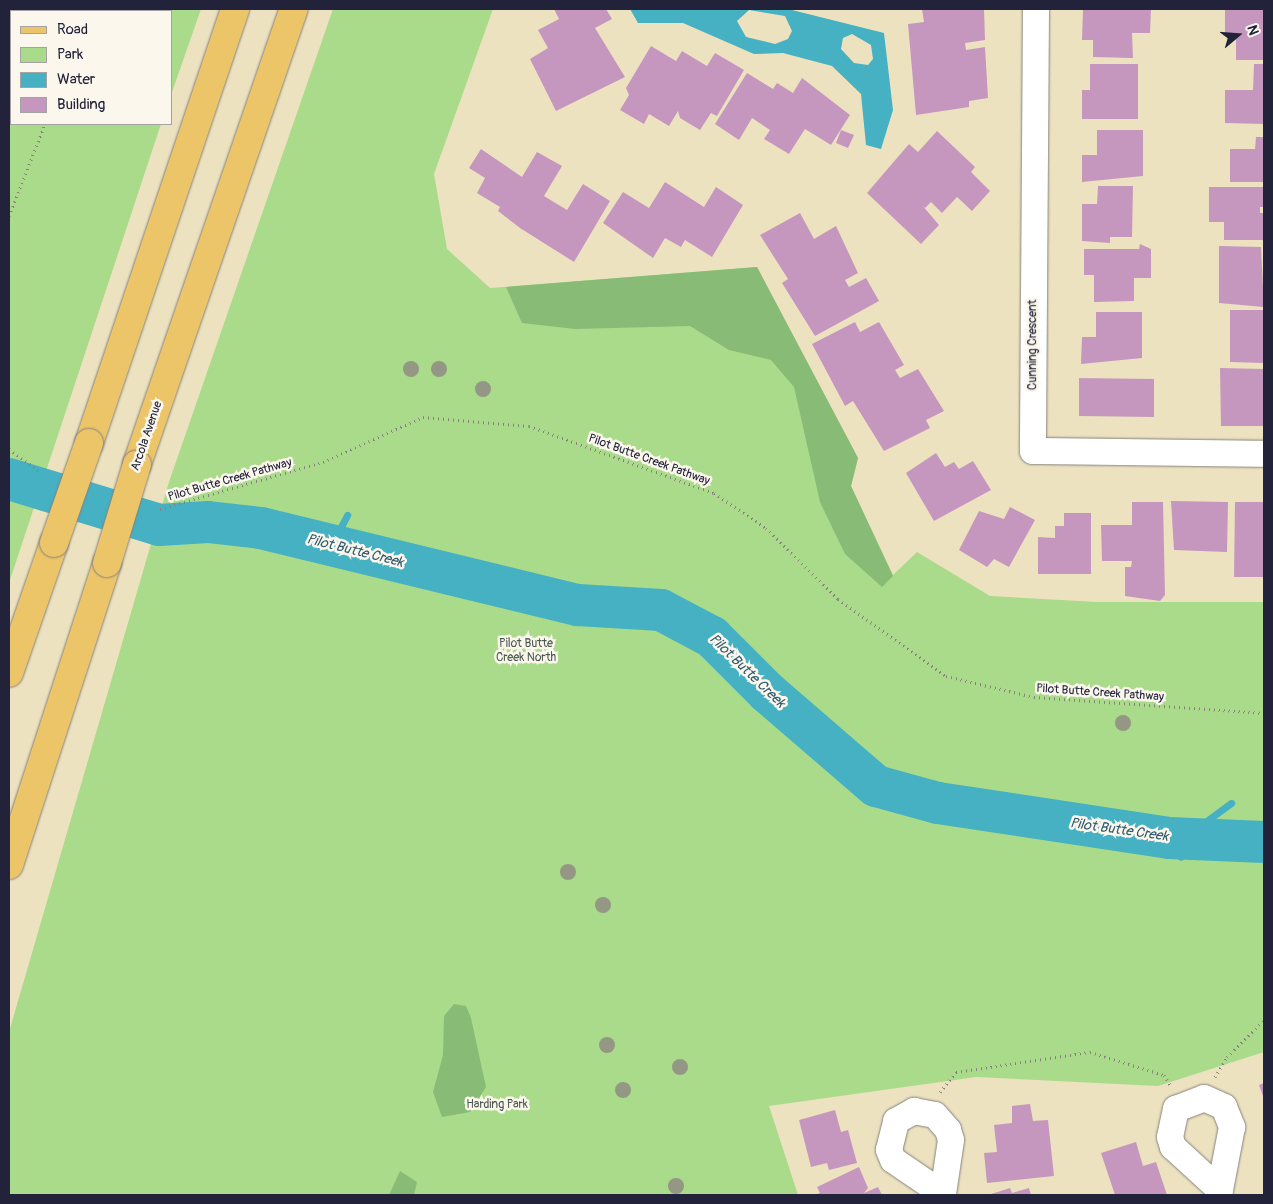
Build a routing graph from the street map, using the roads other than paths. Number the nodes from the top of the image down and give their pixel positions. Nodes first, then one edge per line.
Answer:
1 (235, 9) edge
2 (294, 9) edge
3 (1036, 9) edge
4 (1264, 454) edge
5 (9, 673) edge
6 (9, 865) edge
7 (1221, 1192) edge
8 (943, 1195) edge

1 - 5 main road, bridge
2 - 6 main road, Arcola Avenue, bridge
3 - 4 street, Cunning Crescent
7 - 7 street
8 - 8 street

